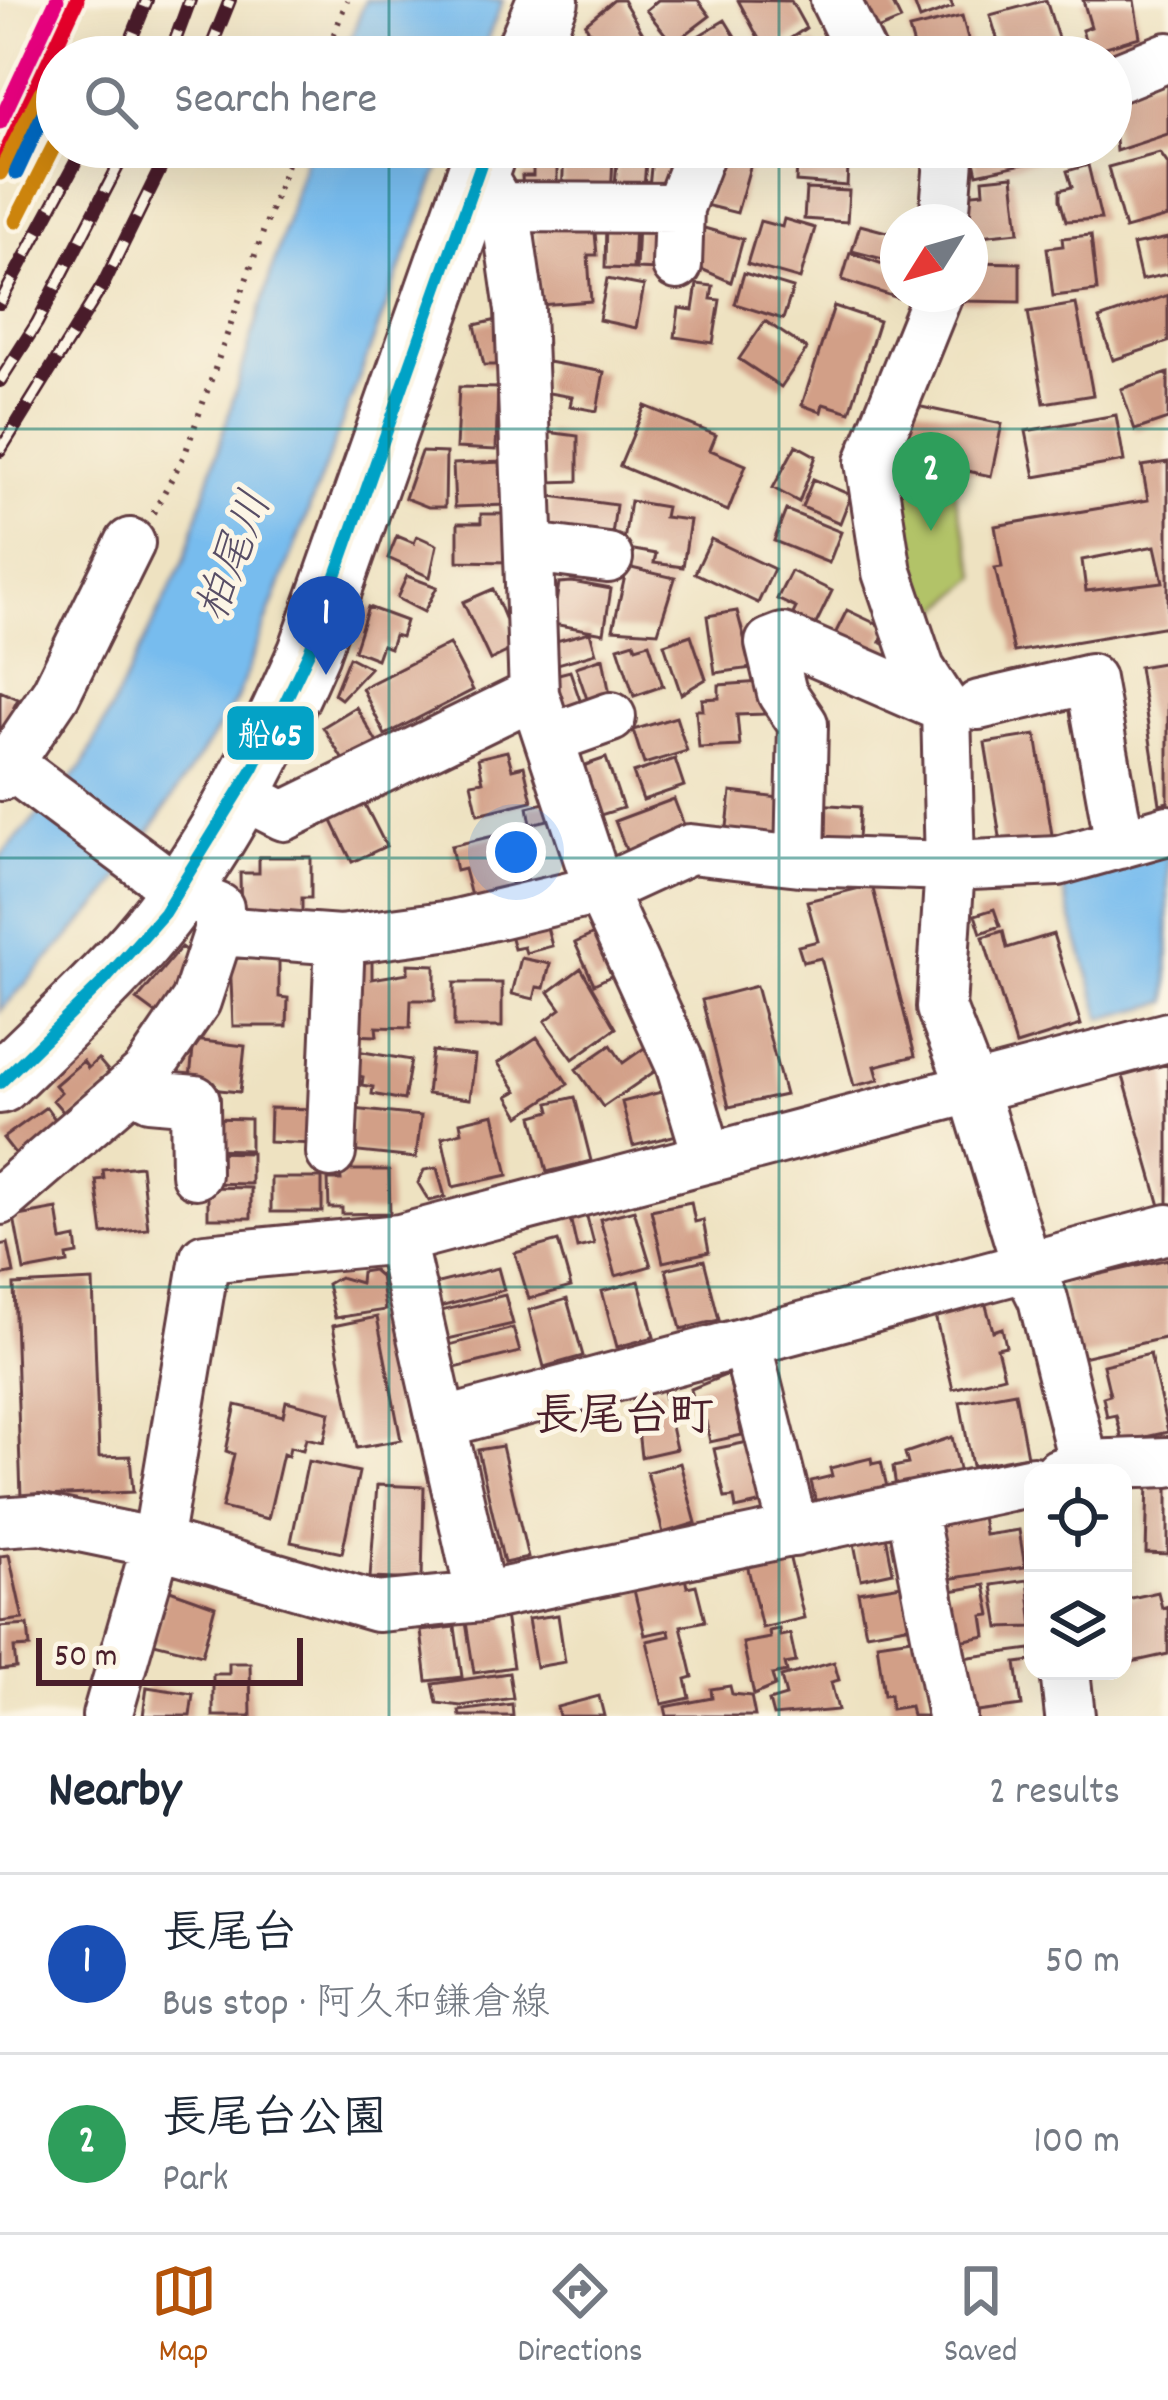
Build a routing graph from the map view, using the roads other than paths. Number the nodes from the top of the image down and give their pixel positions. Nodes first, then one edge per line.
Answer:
1 (548, 0) edge
2 (835, 0) edge
3 (533, 36) edge
4 (853, 36) edge
5 (1168, 57) edge
6 (1132, 72) edge
7 (694, 168) edge
8 (948, 168) edge
9 (488, 174) edge
10 (945, 204) edge
11 (679, 208) junction
12 (677, 265) dead end
13 (931, 312) edge
14 (130, 543) road end
15 (532, 548) junction
16 (608, 558) dead end
17 (962, 707) junction
18 (541, 717) junction
19 (611, 717) dead end
20 (9, 770) edge
21 (239, 794) junction
22 (1168, 830) edge
23 (1120, 844) junction
24 (800, 861) junction
25 (950, 866) junction
26 (603, 889) junction
27 (184, 897) junction
28 (340, 940) junction
29 (1168, 1037) edge
30 (0, 1083) edge
31 (136, 1086) junction
32 (973, 1090) junction
33 (331, 1153) dead end
34 (708, 1159) junction
35 (196, 1174) dead end
36 (0, 1200) edge
37 (1168, 1228) edge
38 (400, 1239) junction
39 (1027, 1267) junction
40 (746, 1342) junction
41 (442, 1423) junction
42 (1168, 1462) edge
43 (1048, 1464) edge
44 (1132, 1467) edge
45 (1024, 1484) edge
46 (910, 1507) junction
47 (0, 1522) edge
48 (794, 1532) junction
49 (157, 1544) junction
50 (482, 1597) junction
51 (1066, 1680) edge
52 (107, 1716) edge
53 (952, 1716) edge
54 (1070, 1716) edge

1 - 3 main road
2 - 4 street
5 - 6 street
7 - 11 street
8 - 10 street
9 - 11 street
9 - 15 street
9 - 21 main road
11 - 12 street
13 - 17 street
14 - 20 street
15 - 16 street
15 - 18 street
17 - 23 street
17 - 24 street
17 - 25 street
18 - 19 street
18 - 21 street
18 - 26 street
20 - 27 street
21 - 27 main road
22 - 23 street
23 - 25 street
24 - 25 street
24 - 26 street
25 - 32 street
26 - 28 street
26 - 34 street
27 - 28 street
27 - 30 main road
27 - 31 street
28 - 33 street
29 - 32 street
31 - 35 street
31 - 36 street
32 - 34 street
32 - 39 street
34 - 38 street
37 - 39 street
38 - 41 street
38 - 49 street
39 - 40 street
39 - 43 street
40 - 41 street
40 - 48 street
41 - 50 street
42 - 44 street
45 - 46 street
46 - 48 street
46 - 53 street
47 - 49 street
48 - 50 street
49 - 50 street
49 - 52 street
51 - 54 street

